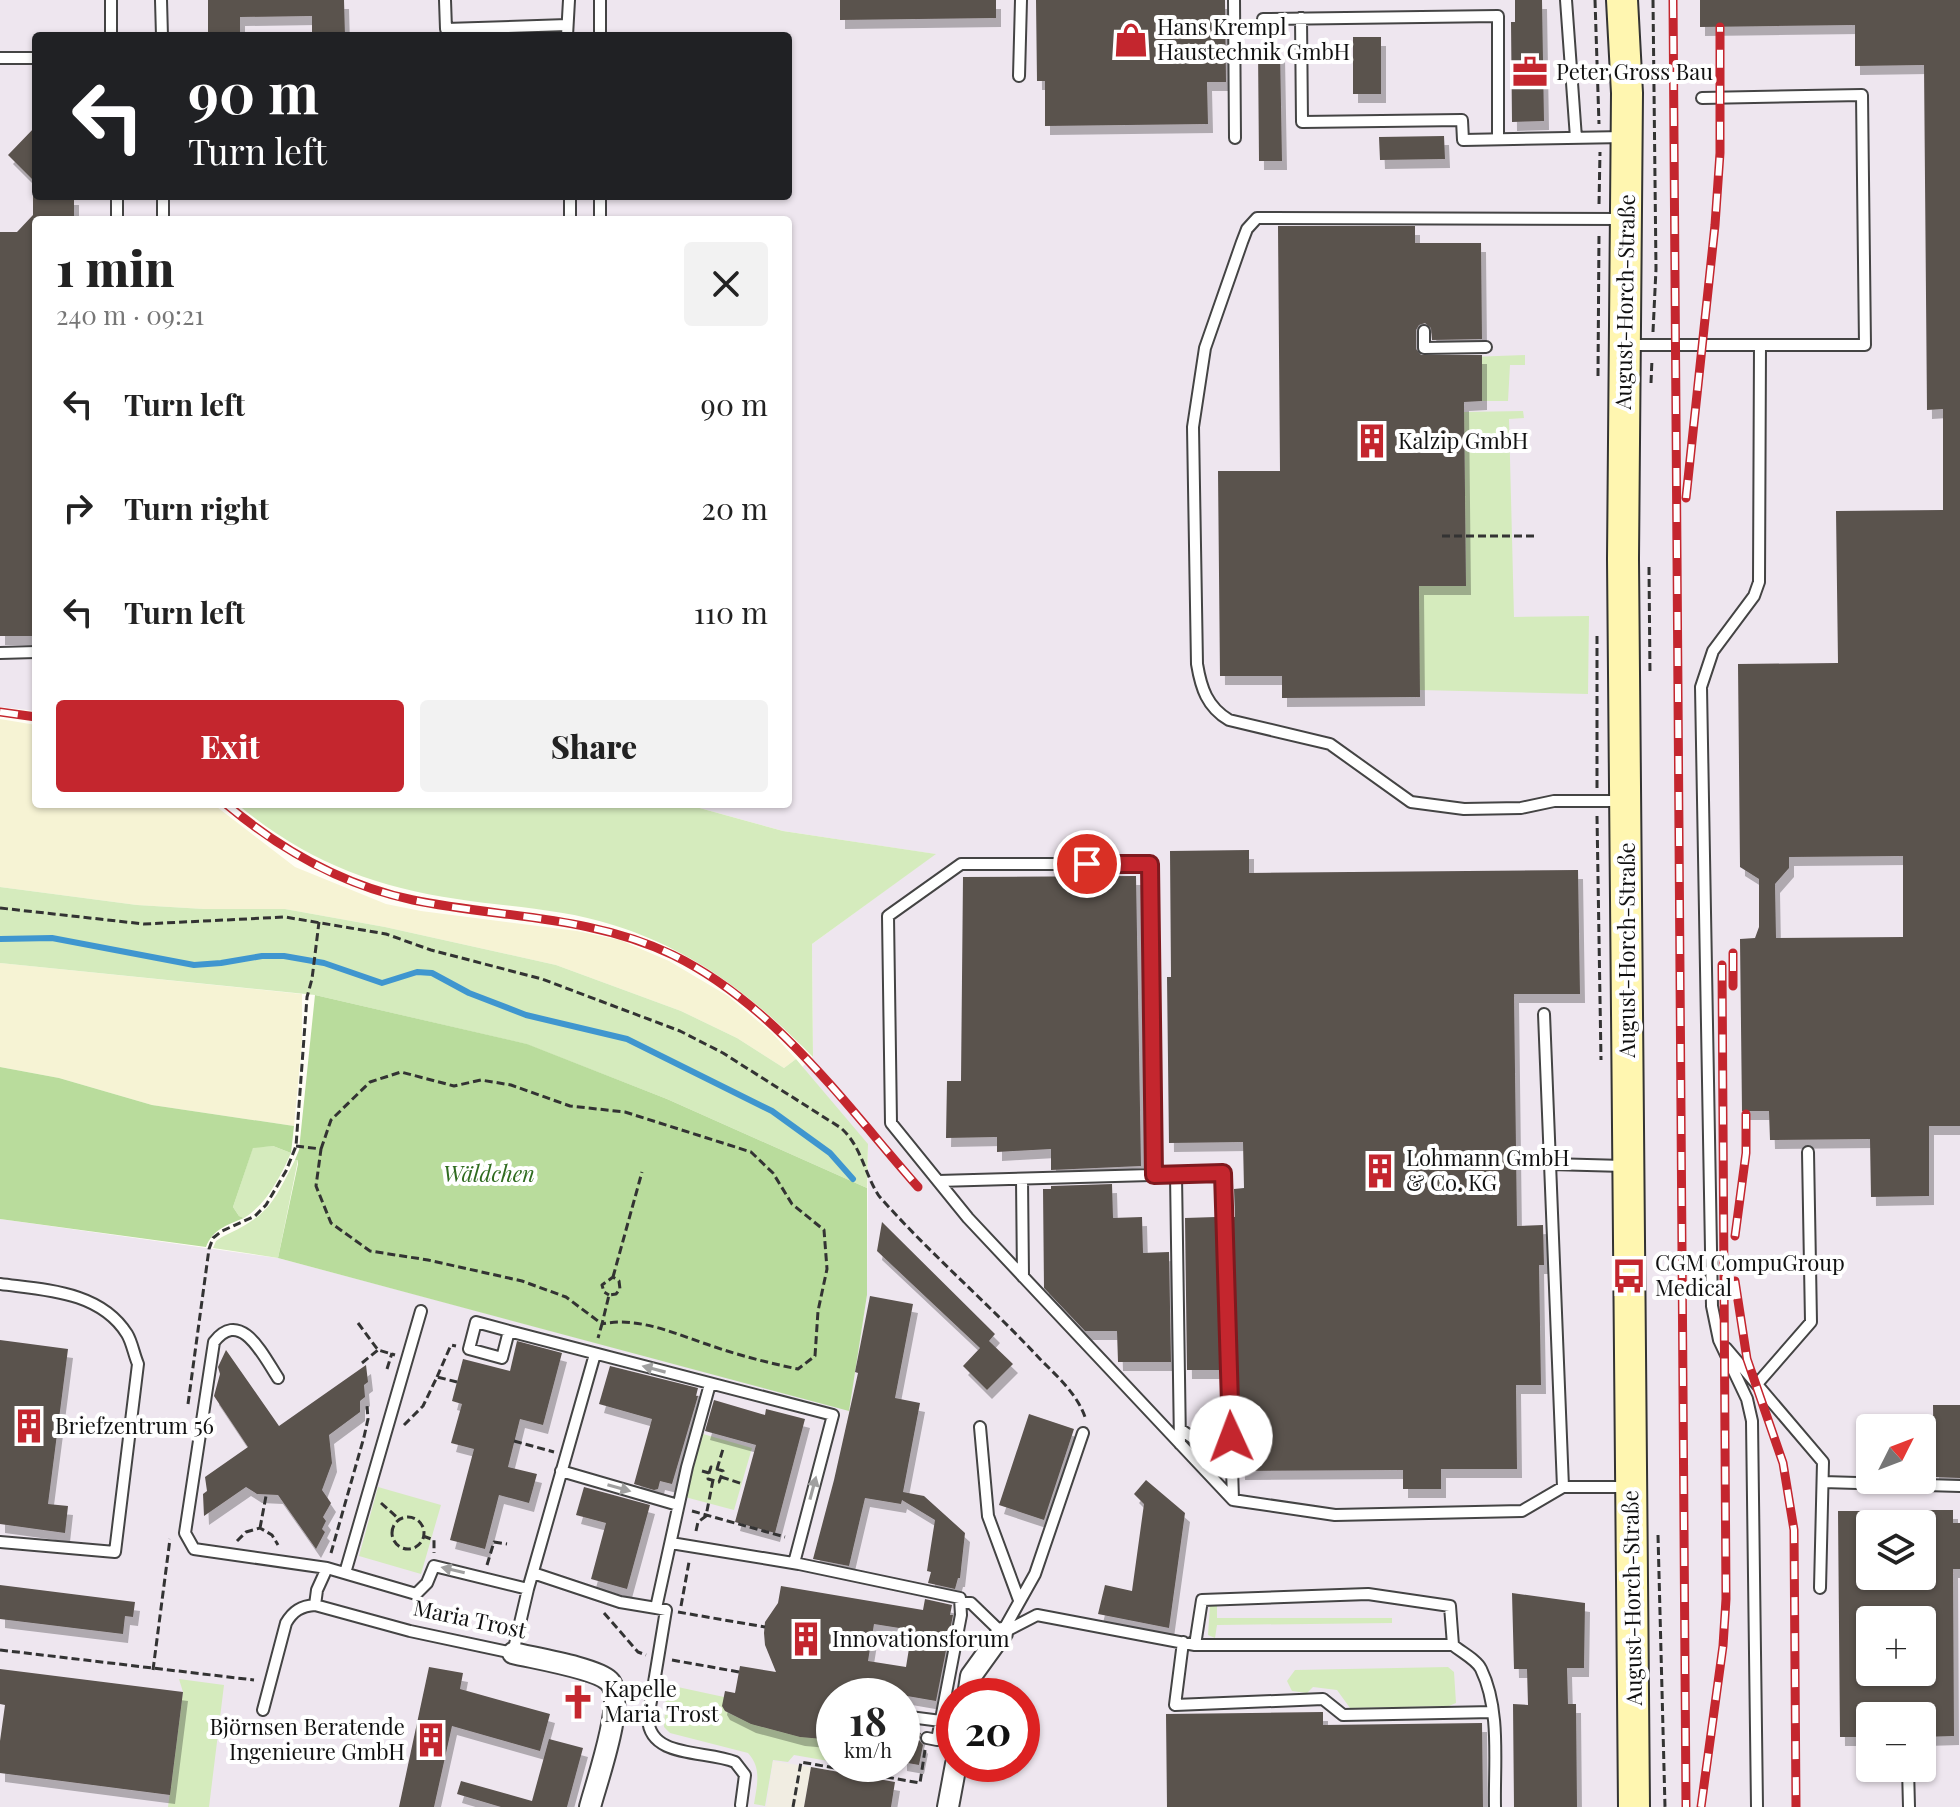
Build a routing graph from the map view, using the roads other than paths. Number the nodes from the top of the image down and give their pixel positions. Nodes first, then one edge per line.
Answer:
1 (111, 0) edge
2 (161, 0) edge
3 (445, 0) edge
4 (569, 0) edge
5 (600, 0) edge
6 (1021, 0) edge
7 (1234, 0) edge
8 (1566, 0) edge
9 (1624, 5) edge
10 (1301, 18) junction
11 (1263, 19) dead end
12 (567, 30) edge
13 (111, 32) edge
14 (162, 32) edge
15 (600, 32) edge
16 (0, 58) edge
17 (32, 58) edge
18 (1019, 76) dead end
19 (1702, 98) dead end
20 (1627, 137) junction
21 (1235, 138) dead end
22 (1576, 138) junction
23 (1498, 139) junction
24 (1626, 219) junction
25 (1424, 331) dead end
26 (1639, 345) junction
27 (1760, 345) junction
28 (1486, 347) dead end
29 (32, 652) edge
30 (0, 653) edge
31 (1626, 802) junction
32 (1544, 1014) dead end
33 (1808, 1152) dead end
34 (1550, 1164) junction
35 (1628, 1166) junction
36 (1154, 1175) junction
37 (1176, 1175) junction
38 (1022, 1179) junction
39 (938, 1181) junction
40 (1023, 1277) junction
41 (0, 1284) edge
42 (421, 1311) dead end
43 (509, 1331) dead end
44 (1719, 1340) junction
45 (595, 1354) junction
46 (278, 1378) dead end
47 (710, 1384) junction
48 (1757, 1384) junction
49 (980, 1427) dead end
50 (1180, 1429) junction
51 (1083, 1433) road end
52 (1180, 1444) junction
53 (1232, 1466) junction
54 (561, 1471) junction
55 (1823, 1482) junction
56 (1960, 1486) edge
57 (1563, 1487) junction
58 (1631, 1487) junction
59 (1233, 1500) junction
60 (678, 1505) junction
61 (0, 1542) edge
62 (671, 1543) junction
63 (794, 1563) junction
64 (327, 1568) junction
65 (345, 1573) junction
66 (533, 1573) junction
67 (1820, 1588) dead end
68 (528, 1589) junction
69 (1019, 1600) junction
70 (962, 1603) junction
71 (315, 1605) junction
72 (661, 1609) junction
73 (1002, 1633) junction
74 (1183, 1642) junction
75 (1195, 1645) junction
76 (1453, 1645) junction
77 (513, 1653) junction
78 (949, 1678) edge
79 (971, 1678) edge
80 (263, 1710) dead end
81 (1493, 1712) junction
82 (927, 1738) road end
83 (936, 1740) edge
84 (953, 1782) edge
85 (1908, 1782) edge
86 (741, 1805) edge
87 (590, 1807) edge
88 (948, 1807) edge
89 (1495, 1807) edge
90 (1634, 1807) edge
91 (1757, 1807) edge
92 (1909, 1807) edge

1 - 13 lane
2 - 14 lane
3 - 12 lane
4 - 12 lane
5 - 15 lane
6 - 18 lane
7 - 21 lane
8 - 22 lane
9 - 20 main road, August-Horch-Straße
10 - 11 lane
10 - 23 lane
10 - 23 lane
16 - 17 lane
19 - 27 lane
20 - 22 lane
20 - 24 main road, August-Horch-Straße
22 - 23 lane
24 - 26 main road, August-Horch-Straße
24 - 31 lane
25 - 28 lane
26 - 27 lane
26 - 31 main road, August-Horch-Straße
27 - 44 lane
29 - 30 lane
31 - 35 main road, August-Horch-Straße
32 - 34 lane
33 - 48 lane
34 - 35 lane
34 - 57 lane
35 - 58 main road, August-Horch-Straße
36 - 37 lane
36 - 38 lane
36 - 39 lane
37 - 50 lane
37 - 53 lane
38 - 39 lane
38 - 40 lane
39 - 40 lane
40 - 52 lane
41 - 61 lane
42 - 65 lane
43 - 45 lane
44 - 48 lane
44 - 91 lane
47 -> 45 lane
45 - 54 lane
46 - 64 lane
47 - 60 lane
63 -> 47 lane
48 - 55 lane
49 - 69 lane
50 - 52 lane
50 - 53 lane
51 - 69 lane
52 - 59 lane
53 - 59 lane
54 -> 60 lane
54 - 66 lane
55 - 56 lane
55 - 67 lane
57 - 58 lane
57 - 59 lane
58 - 90 main road, August-Horch-Straße
60 - 62 lane
62 - 63 lane
62 - 72 lane
63 - 70 lane
64 - 65 lane
64 - 71 lane
68 -> 65 lane
66 - 68 lane
66 - 72 lane
68 - 77 lane
69 - 73 lane
70 - 73 lane
70 - 78 lane
71 - 77 lane, Maria Trost
71 - 80 lane
72 - 86 lane
73 - 74 lane
73 - 79 street
74 - 75 lane
74 - 81 lane
75 - 76 lane
75 - 76 lane
76 - 81 lane
77 - 87 street, Maria Trost
81 - 89 lane
82 - 83 lane
84 - 88 street
85 - 92 lane

